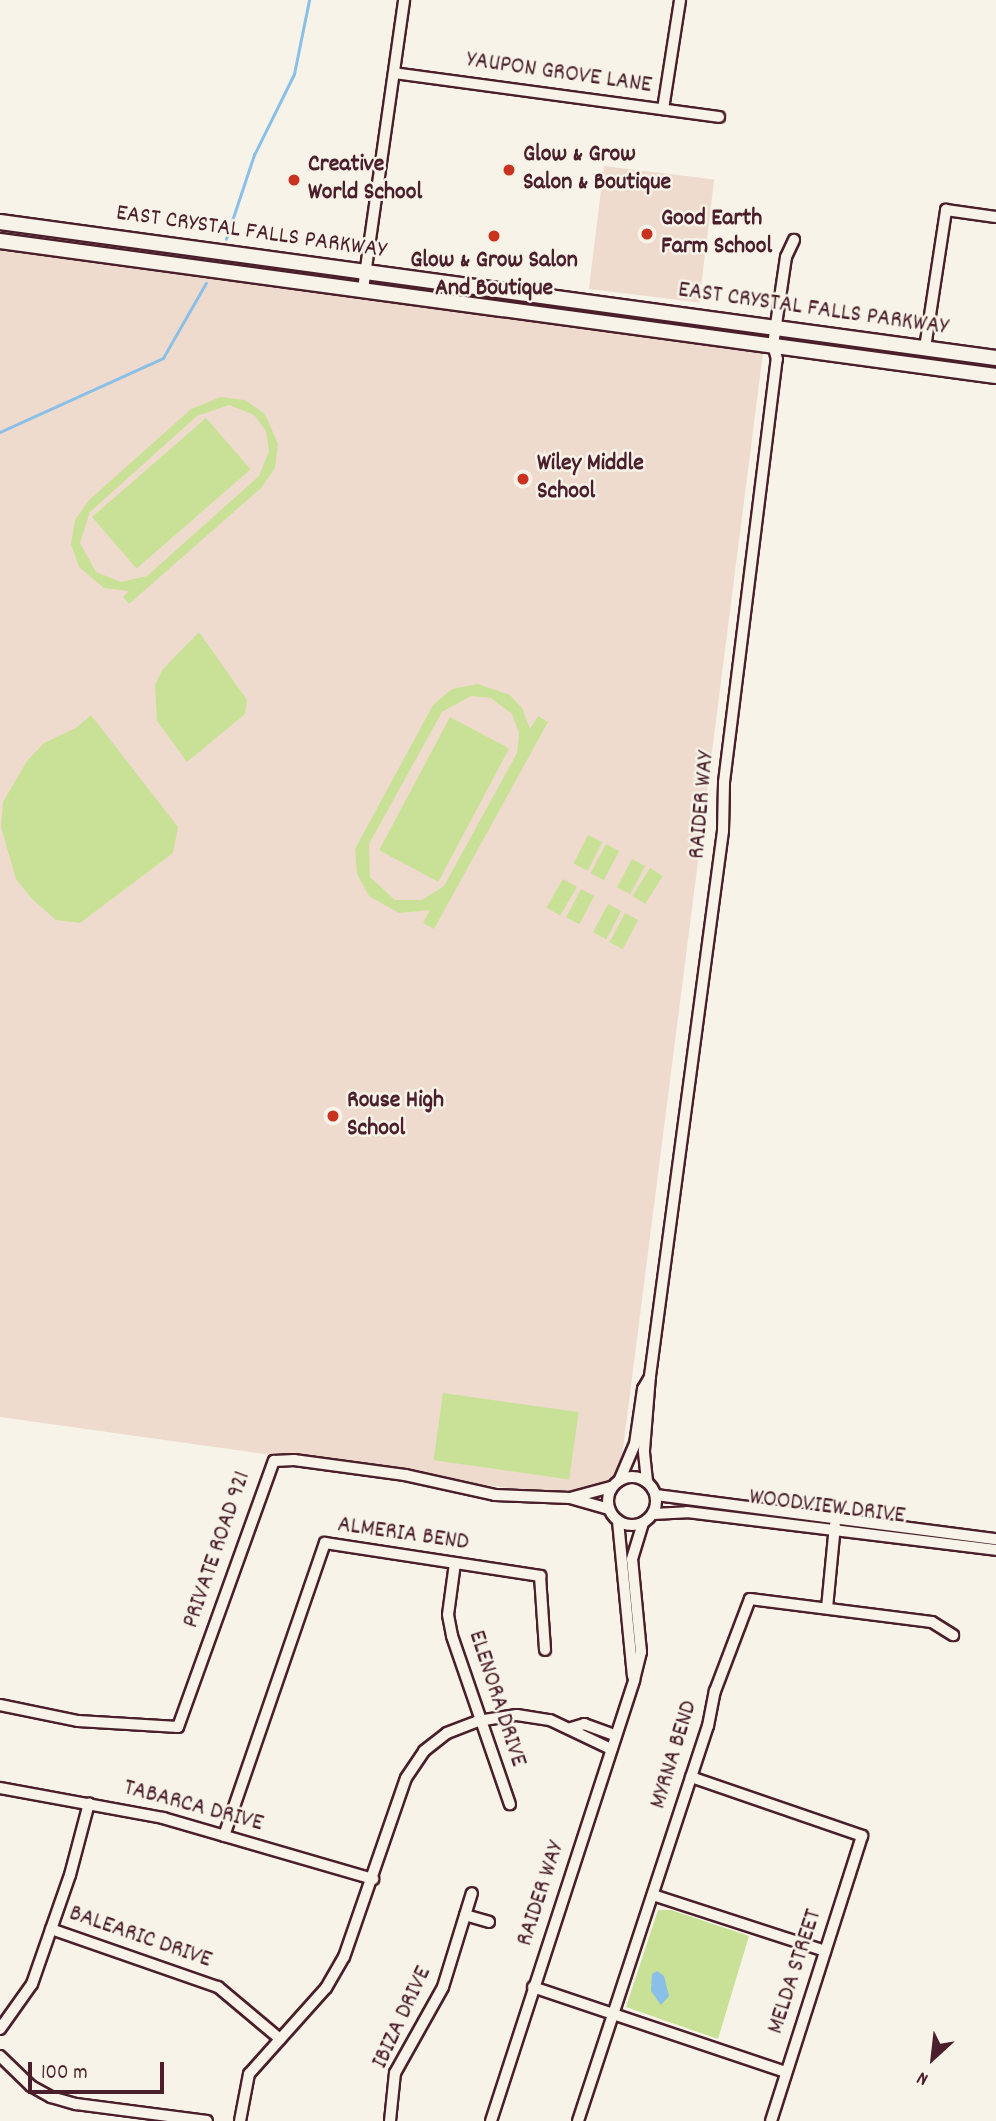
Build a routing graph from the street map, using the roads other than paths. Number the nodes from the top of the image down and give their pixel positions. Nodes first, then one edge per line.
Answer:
1 (404, 0) edge
2 (680, 0) edge
3 (394, 73) junction
4 (663, 109) junction
5 (719, 117) dead end
6 (996, 217) edge
7 (0, 222) edge
8 (794, 240) dead end
9 (0, 241) edge
10 (157, 243) junction
11 (159, 262) junction
12 (365, 272) junction
13 (363, 289) junction
14 (566, 298) junction
15 (564, 316) junction
16 (776, 328) junction
17 (773, 345) junction
18 (925, 348) junction
19 (996, 358) edge
20 (922, 365) junction
21 (996, 376) edge
22 (650, 1376) junction
23 (620, 1479) junction
24 (647, 1481) junction
25 (611, 1487) junction
26 (656, 1495) junction
27 (570, 1499) junction
28 (609, 1508) junction
29 (653, 1514) junction
30 (836, 1518) junction
31 (618, 1521) junction
32 (643, 1523) junction
33 (834, 1531) junction
34 (996, 1539) edge
35 (996, 1550) edge
36 (455, 1563) junction
37 (827, 1608) junction
38 (953, 1635) dead end
39 (545, 1650) dead end
40 (634, 1680) junction
41 (0, 1705) edge
42 (478, 1721) junction
43 (571, 1728) junction
44 (615, 1735) junction
45 (611, 1749) junction
46 (691, 1777) junction
47 (0, 1788) edge
48 (89, 1802) junction
49 (510, 1804) dead end
50 (224, 1836) junction
51 (373, 1879) junction
52 (472, 1893) dead end
53 (653, 1895) junction
54 (465, 1915) junction
55 (489, 1922) dead end
56 (51, 1929) junction
57 (825, 1951) junction
58 (533, 1987) junction
59 (611, 2013) junction
60 (0, 2029) edge
61 (280, 2039) junction
62 (0, 2056) edge
63 (786, 2072) junction
64 (206, 2121) edge
65 (240, 2121) edge
66 (390, 2121) edge
67 (491, 2121) edge
68 (578, 2121) edge
69 (771, 2121) edge

1 - 3 street
2 - 4 street
3 - 4 street, YAUPON GROVE LANE
3 - 12 street
4 - 5 street, YAUPON GROVE LANE
6 - 18 street
7 - 10 main road, EAST CRYSTAL FALLS PARKWAY
8 - 16 street, RAIDER WAY
9 - 11 main road, EAST CRYSTAL FALLS PARKWAY
10 - 11 main road
10 - 12 main road, EAST CRYSTAL FALLS PARKWAY
11 - 13 main road, EAST CRYSTAL FALLS PARKWAY
12 - 13 street
12 - 14 main road, EAST CRYSTAL FALLS PARKWAY
13 - 15 main road, EAST CRYSTAL FALLS PARKWAY
14 - 15 main road
14 - 16 main road, EAST CRYSTAL FALLS PARKWAY
15 - 17 main road, EAST CRYSTAL FALLS PARKWAY
16 - 17 street, RAIDER WAY
16 - 18 main road, EAST CRYSTAL FALLS PARKWAY
17 - 20 main road, EAST CRYSTAL FALLS PARKWAY
17 - 22 street, RAIDER WAY
18 - 19 main road, EAST CRYSTAL FALLS PARKWAY
18 - 20 main road
20 - 21 main road, EAST CRYSTAL FALLS PARKWAY
22 - 23 street, RAIDER WAY
22 - 24 street, RAIDER WAY
23 - 24 street
23 - 25 street
24 - 26 street
25 - 27 street, PRIVATE ROAD 921
25 - 28 street
26 - 29 street
26 - 30 street, WOODVIEW DRIVE
27 - 28 street, PRIVATE ROAD 921
27 - 41 street, PRIVATE ROAD 921
28 - 31 street
29 - 32 street
29 - 33 street, WOODVIEW DRIVE
30 - 33 street
30 - 34 street, WOODVIEW DRIVE
31 - 32 street
31 - 40 street, RAIDER WAY
32 - 40 street, RAIDER WAY
33 - 35 street, WOODVIEW DRIVE
33 - 37 street
36 - 39 street, ALMERIA BEND
36 - 42 street, ELENORA DRIVE
36 - 50 street, ALMERIA BEND
37 - 38 street, MYRNA BEND
37 - 46 street, MYRNA BEND
40 - 44 street, RAIDER WAY
42 - 43 street
42 - 49 street, ELENORA DRIVE
42 - 51 street
43 - 44 street
43 - 45 street
44 - 45 street, RAIDER WAY
45 - 58 street, RAIDER WAY
46 - 53 street, MYRNA BEND
46 - 57 street, MELDA STREET
47 - 48 street, TABARCA DRIVE
48 - 50 street, TABARCA DRIVE
48 - 56 street
50 - 51 street, TABARCA DRIVE
51 - 61 street
52 - 54 street, IBIZA DRIVE
53 - 57 street
53 - 59 street, MYRNA BEND
54 - 55 street
54 - 66 street, IBIZA DRIVE
56 - 60 street
56 - 61 street, BALEARIC DRIVE
57 - 63 street, MELDA STREET
58 - 59 street
58 - 67 street, RAIDER WAY
59 - 63 street
59 - 68 street, MYRNA BEND
61 - 65 street
62 - 64 street
63 - 69 street, MELDA STREET

